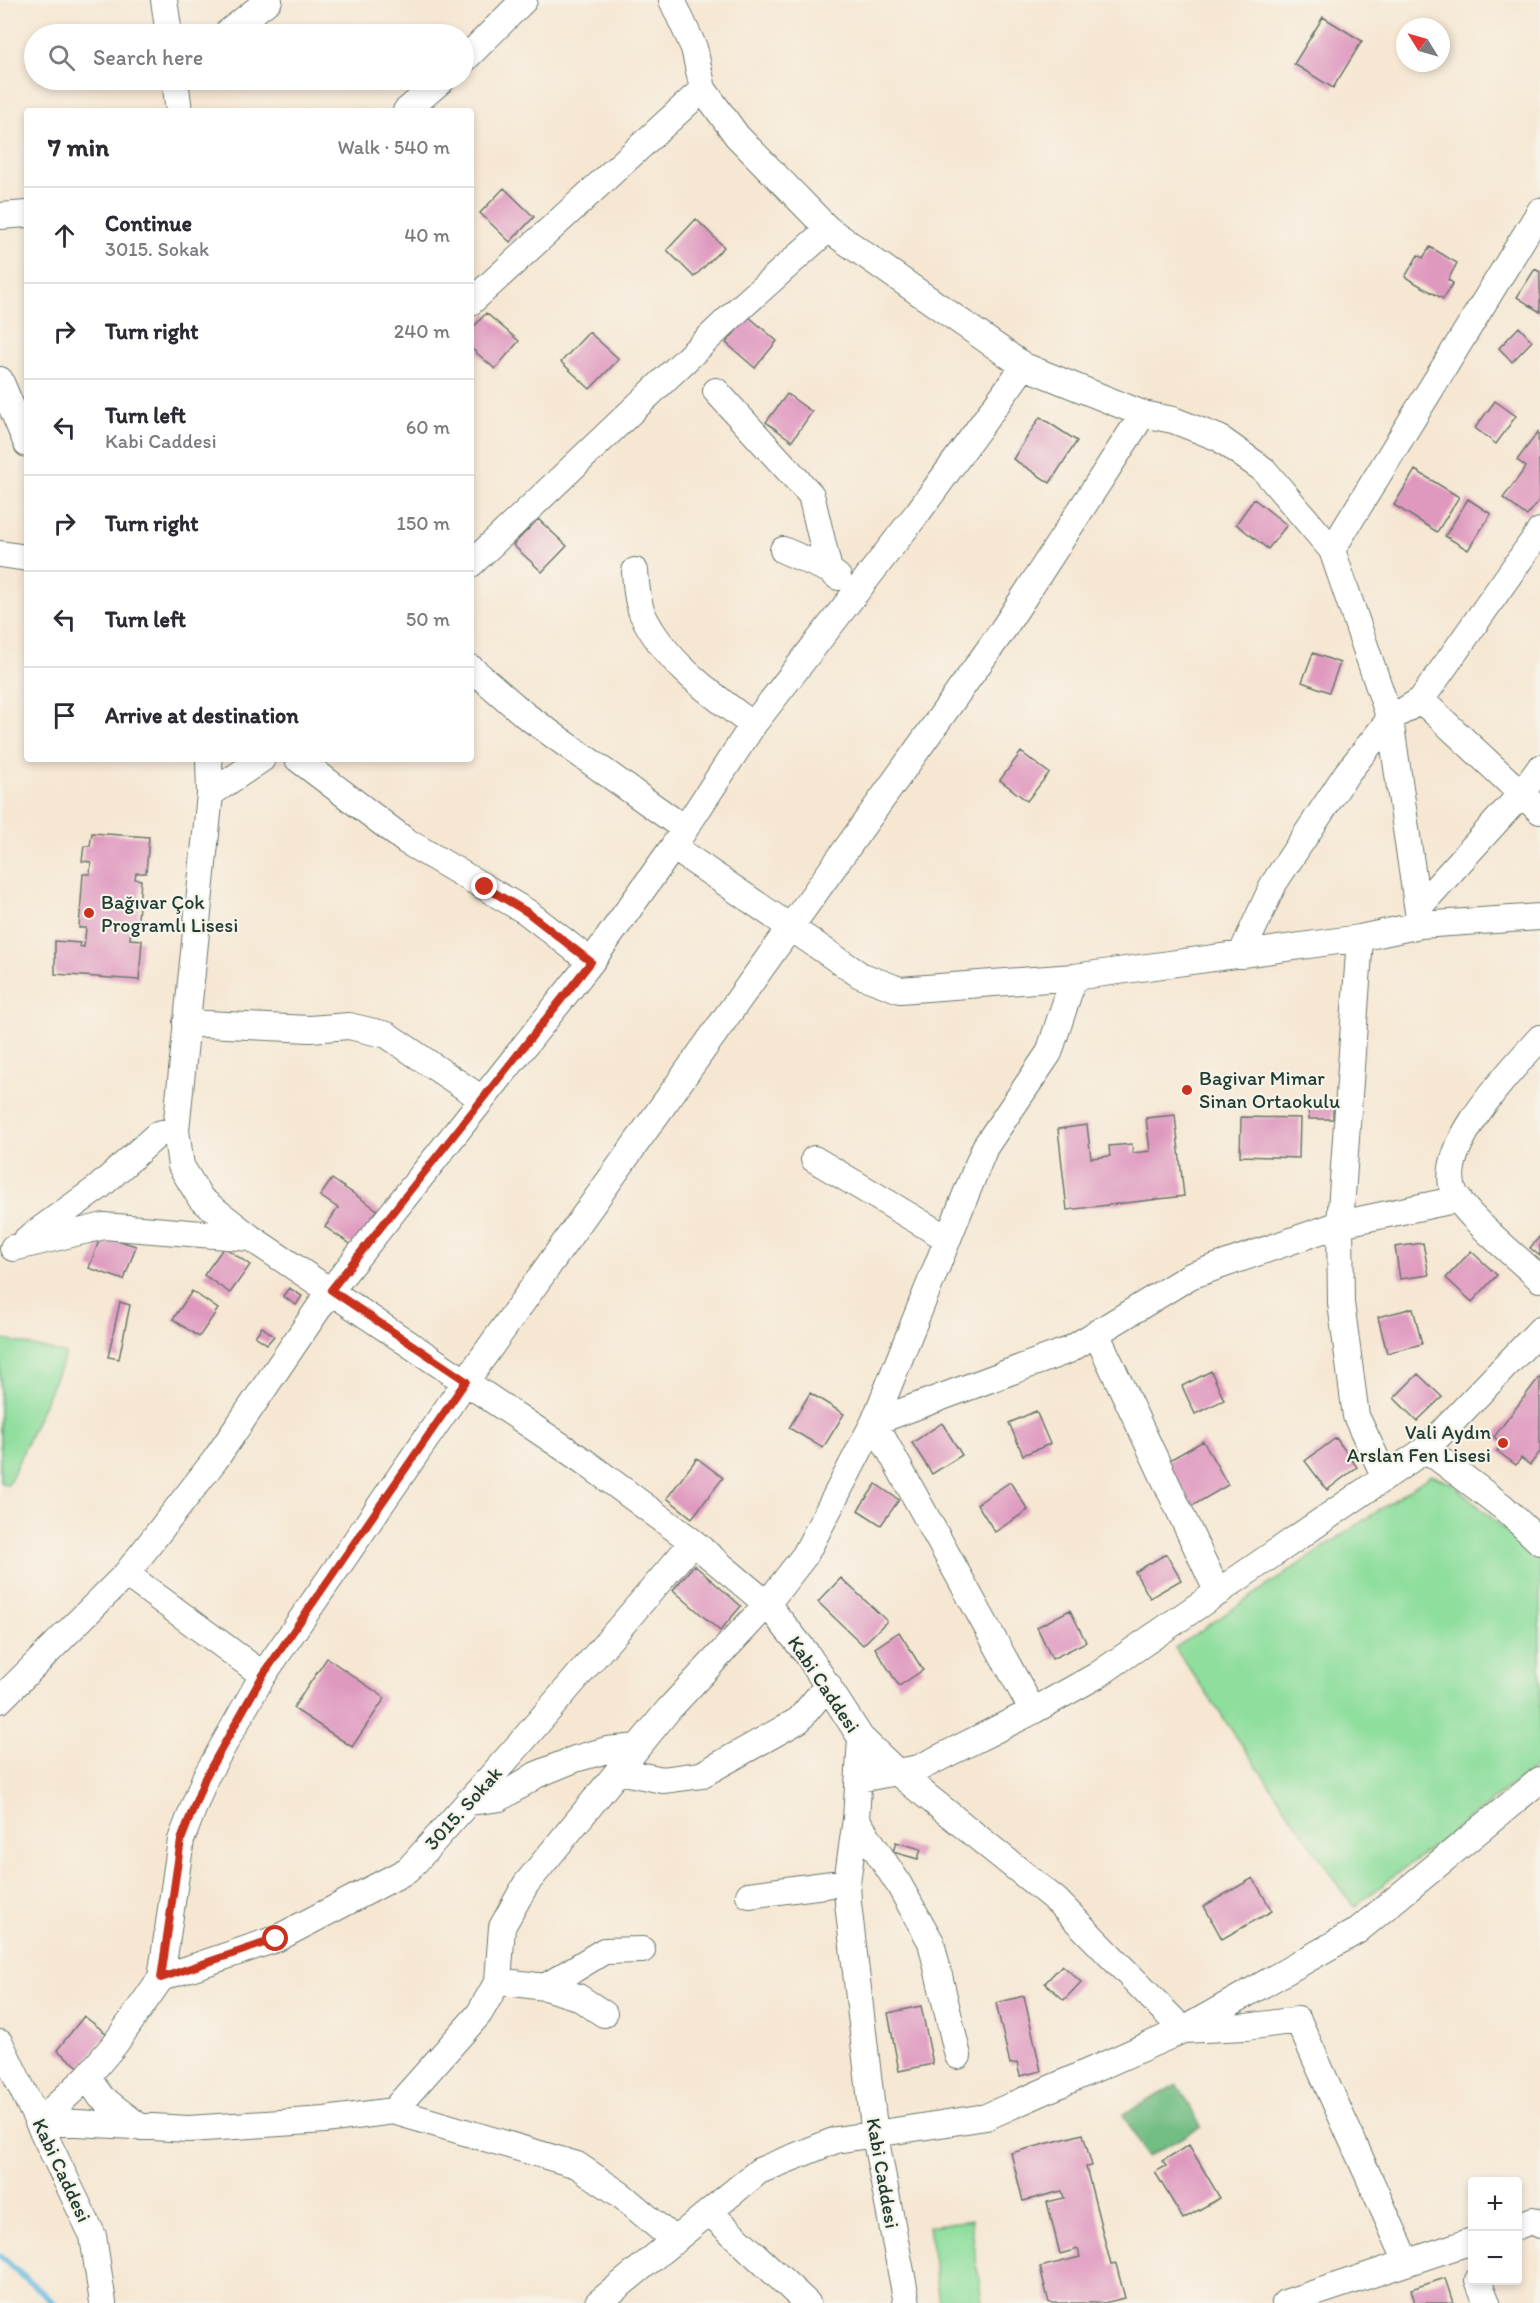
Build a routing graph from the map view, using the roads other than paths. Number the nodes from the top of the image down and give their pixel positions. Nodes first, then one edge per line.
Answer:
1 (164, 0) edge
2 (269, 0) edge
3 (524, 0) edge
4 (672, 0) edge
5 (168, 24) edge
6 (239, 24) edge
7 (474, 50) edge
8 (703, 89) junction
9 (176, 90) edge
10 (430, 90) edge
11 (179, 108) edge
12 (409, 108) edge
13 (1540, 211) edge
14 (24, 214) edge
15 (0, 216) edge
16 (828, 229) junction
17 (474, 299) edge
18 (1024, 366) junction
19 (0, 380) edge
20 (716, 391) dead end
21 (1143, 414) junction
22 (24, 437) edge
23 (1540, 531) edge
24 (1332, 549) junction
25 (783, 550) dead end
26 (0, 554) edge
27 (24, 558) edge
28 (474, 561) edge
29 (829, 570) junction
30 (635, 571) dead end
31 (857, 591) junction
32 (474, 671) edge
33 (1421, 700) junction
34 (1390, 719) junction
35 (753, 725) junction
36 (209, 762) edge
37 (258, 762) edge
38 (302, 762) edge
39 (1540, 768) edge
40 (210, 794) junction
41 (1521, 794) junction
42 (1540, 811) edge
43 (679, 838) junction
44 (1419, 917) junction
45 (1540, 917) edge
46 (793, 926) junction
47 (1360, 938) junction
48 (1241, 955) junction
49 (591, 962) junction
50 (1074, 977) junction
51 (186, 1023) junction
52 (1540, 1038) edge
53 (482, 1099) junction
54 (176, 1130) junction
55 (814, 1159) dead end
56 (1460, 1199) junction
57 (1340, 1224) junction
58 (251, 1238) junction
59 (948, 1239) junction
60 (7, 1250) edge
61 (1540, 1279) edge
62 (331, 1290) junction
63 (1540, 1330) edge
64 (1096, 1334) junction
65 (466, 1381) junction
66 (874, 1422) junction
67 (1426, 1449) junction
68 (1384, 1475) junction
69 (693, 1542) junction
70 (1540, 1542) edge
71 (126, 1574) junction
72 (1218, 1593) junction
73 (767, 1604) junction
74 (263, 1675) junction
75 (828, 1685) junction
76 (0, 1700) edge
77 (1033, 1711) junction
78 (861, 1737) junction
79 (638, 1747) junction
80 (618, 1771) junction
81 (898, 1773) junction
82 (859, 1779) junction
83 (1540, 1780) edge
84 (468, 1802) junction
85 (856, 1820) junction
86 (847, 1882) junction
87 (749, 1895) dead end
88 (642, 1950) dead end
89 (161, 1978) junction
90 (498, 1982) junction
91 (545, 1987) junction
92 (604, 2014) dead end
93 (1183, 2030) junction
94 (2, 2052) edge
95 (958, 2056) dead end
96 (87, 2077) junction
97 (393, 2111) junction
98 (40, 2121) junction
99 (140, 2127) junction
100 (875, 2136) junction
101 (709, 2212) junction
102 (1522, 2224) edge
103 (1540, 2225) edge
104 (675, 2241) junction
105 (1468, 2250) edge
106 (1407, 2262) junction
107 (1480, 2285) edge
108 (1331, 2296) edge
109 (904, 2301) edge
110 (103, 2303) edge
111 (598, 2303) edge
112 (807, 2303) edge
113 (1285, 2303) edge
114 (1487, 2303) edge

1 - 5 street
2 - 6 street
3 - 7 street
4 - 8 street
8 - 16 street
8 - 17 street
9 - 11 street
10 - 12 street
13 - 24 street
14 - 15 street
16 - 18 street
16 - 28 street
18 - 21 street
18 - 31 street
19 - 22 street
20 - 29 street
21 - 24 street
21 - 46 street
23 - 33 street
24 - 34 street
25 - 29 street
26 - 27 street
29 - 31 street
30 - 35 street
31 - 35 street
32 - 43 street
33 - 34 street
33 - 41 street
34 - 44 street
34 - 48 street
35 - 43 street
36 - 40 street, Kabi Caddesi
37 - 40 street
38 - 49 street
39 - 41 street
40 - 51 street, Kabi Caddesi
41 - 42 street
41 - 44 street
43 - 46 street
43 - 49 street
44 - 45 street
44 - 47 street
46 - 50 street
46 - 65 street
47 - 48 street
47 - 57 street
48 - 50 street
49 - 53 street
50 - 59 street
51 - 53 street
51 - 54 street, Kabi Caddesi
52 - 56 street
53 - 62 street
54 - 58 street, Kabi Caddesi
54 - 60 street
55 - 59 street
56 - 57 street
56 - 61 street
57 - 64 street
57 - 68 street
58 - 60 street
58 - 62 street, Kabi Caddesi
59 - 66 street
62 - 65 street, Kabi Caddesi
62 - 71 street
63 - 67 street
64 - 66 street
64 - 72 street
65 - 69 street, Kabi Caddesi
65 - 74 street
66 - 73 street
66 - 77 street
67 - 68 street
67 - 70 street
68 - 72 street
69 - 73 street, Kabi Caddesi
69 - 84 street, 3015. Sokak
71 - 74 street
71 - 76 street
72 - 77 street
73 - 75 street, Kabi Caddesi
73 - 79 street
74 - 89 street
75 - 78 street, Kabi Caddesi
75 - 80 street
77 - 81 street
78 - 81 street
78 - 82 street, Kabi Caddesi
79 - 80 street
79 - 84 street
80 - 90 street
81 - 82 street
81 - 93 street
82 - 85 street, Kabi Caddesi
83 - 93 street
84 - 89 street, 3015. Sokak
85 - 86 street, Kabi Caddesi
85 - 95 street
86 - 87 street
86 - 100 street, Kabi Caddesi
88 - 91 street
89 - 96 street
90 - 91 street
90 - 97 street
91 - 92 street
93 - 100 street
93 - 106 street
94 - 98 street, Kabi Caddesi
96 - 98 street
96 - 99 street
97 - 99 street
97 - 104 street
98 - 99 street
98 - 110 street, Kabi Caddesi
100 - 101 street
100 - 109 street, Kabi Caddesi
101 - 104 street
101 - 112 street
102 - 103 street
104 - 111 street
105 - 106 street
106 - 108 street
107 - 114 street
108 - 113 street

